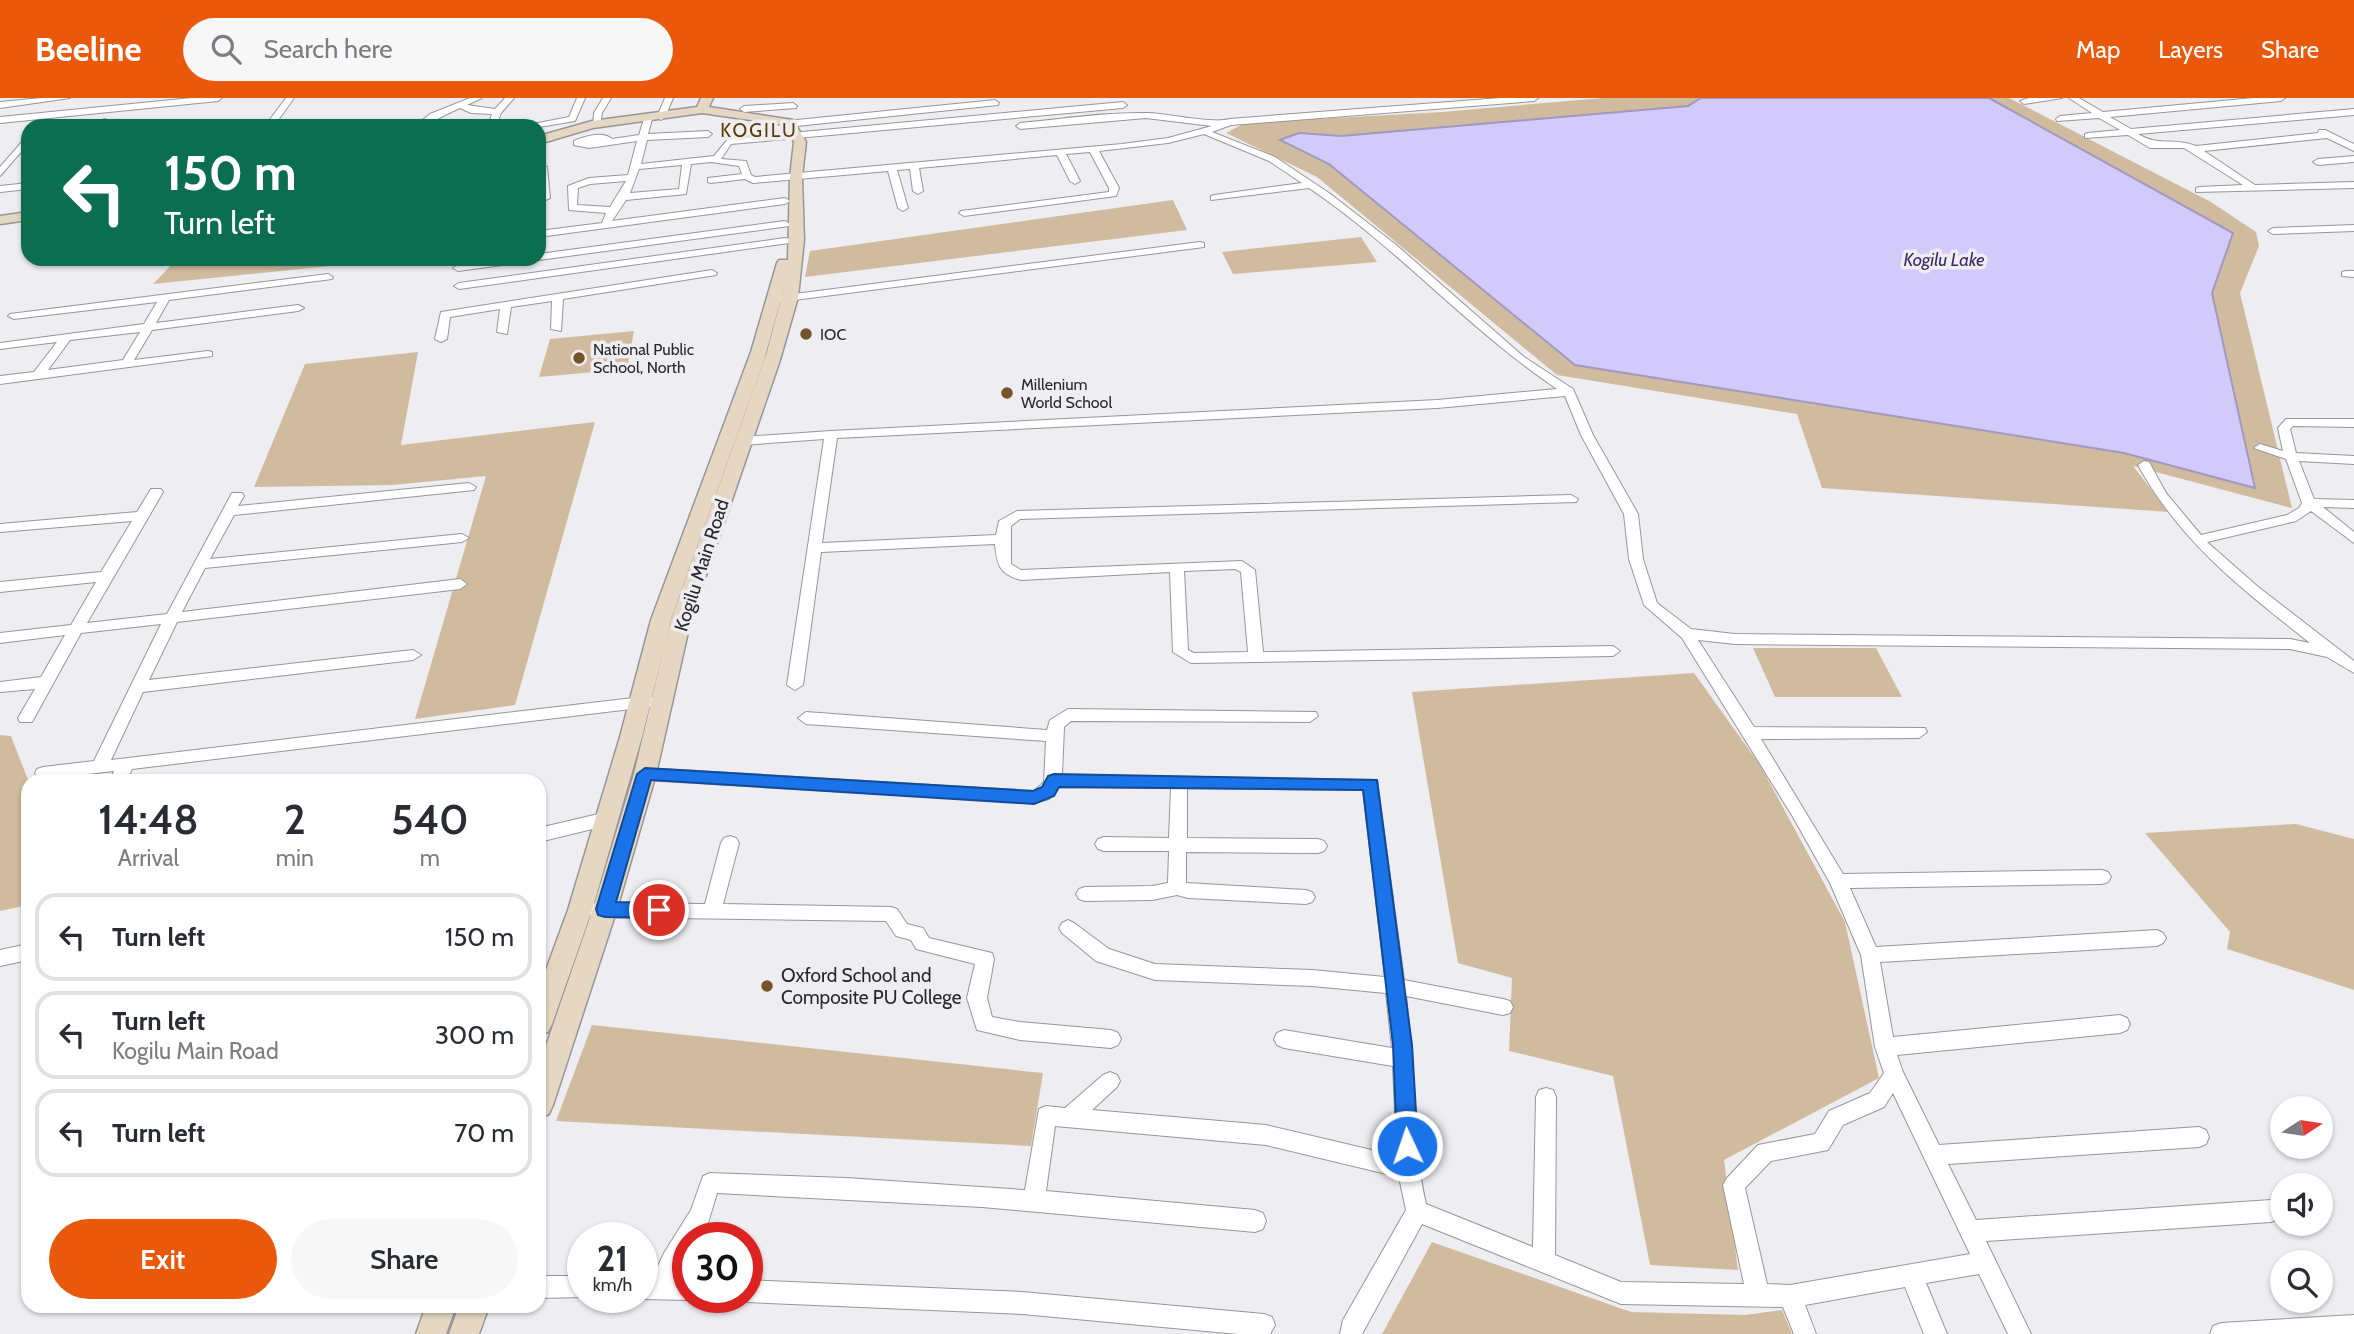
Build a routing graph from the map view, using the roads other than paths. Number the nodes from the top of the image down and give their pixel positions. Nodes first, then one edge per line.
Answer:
1 (66, 98) edge
2 (218, 98) edge
3 (478, 98) edge
4 (510, 98) edge
5 (581, 98) edge
6 (607, 98) edge
7 (668, 98) edge
8 (948, 98) edge
9 (1534, 98) edge
10 (2058, 98) edge
11 (2073, 98) edge
12 (2281, 98) edge
13 (181, 99) edge
14 (292, 99) edge
15 (2257, 99) edge
16 (2024, 101) dead end
17 (995, 103) dead end
18 (3, 104) edge
19 (701, 104) edge
20 (1123, 105) dead end
21 (461, 106) junction
22 (744, 106) edge
23 (172, 110) dead end
24 (538, 111) dead end
25 (497, 112) junction
26 (2354, 112) edge
27 (2099, 115) junction
28 (654, 118) junction
29 (275, 119) edge
30 (429, 119) edge
31 (494, 119) edge
32 (535, 119) edge
33 (2060, 119) dead end
34 (2296, 119) junction
35 (0, 120) edge
36 (882, 122) dead end
37 (546, 124) edge
38 (596, 124) junction
39 (792, 124) edge
40 (1221, 125) junction
41 (1004, 128) dead end
42 (2129, 132) junction
43 (1207, 133) junction
44 (708, 134) dead end
45 (2329, 135) junction
46 (2088, 136) dead end
47 (643, 137) junction
48 (546, 138) edge
49 (866, 140) dead end
50 (21, 147) edge
51 (1093, 148) junction
52 (2354, 148) edge
53 (2195, 149) junction
54 (1060, 152) junction
55 (610, 153) dead end
56 (715, 159) junction
57 (2354, 159) edge
58 (687, 162) junction
59 (2318, 162) dead end
60 (914, 167) junction
61 (892, 170) junction
62 (633, 172) junction
63 (0, 173) edge
64 (747, 176) junction
65 (792, 177) junction
66 (711, 180) dead end
67 (1075, 181) dead end
68 (1312, 185) junction
69 (2354, 185) edge
70 (21, 187) edge
71 (2253, 188) junction
72 (0, 189) edge
73 (2199, 190) dead end
74 (918, 191) dead end
75 (623, 197) junction
76 (1214, 198) dead end
77 (785, 201) junction
78 (903, 208) dead end
79 (613, 210) junction
80 (964, 213) dead end
81 (21, 217) edge
82 (0, 220) edge
83 (606, 225) junction
84 (2354, 228) edge
85 (2273, 231) dead end
86 (785, 232) junction
87 (546, 233) edge
88 (1200, 245) dead end
89 (546, 256) edge
90 (627, 264) junction
91 (473, 266) edge
92 (458, 268) dead end
93 (712, 273) dead end
94 (328, 277) dead end
95 (459, 286) dead end
96 (626, 287) junction
97 (164, 297) junction
98 (558, 298) junction
99 (782, 298) junction
100 (506, 305) junction
101 (298, 309) dead end
102 (14, 316) dead end
103 (150, 327) junction
104 (557, 329) dead end
105 (503, 332) dead end
106 (66, 338) junction
107 (441, 339) dead end
108 (0, 346) edge
109 (208, 354) dead end
110 (127, 363) junction
111 (38, 375) junction
112 (0, 380) edge
113 (1569, 392) junction
114 (2354, 423) edge
115 (831, 435) junction
116 (742, 441) junction
117 (2260, 448) dead end
118 (2291, 457) junction
119 (2354, 460) edge
120 (2144, 465) dead end
121 (469, 487) dead end
122 (156, 492) dead end
123 (237, 496) dead end
124 (1571, 499) dead end
125 (2309, 503) junction
126 (2354, 504) edge
127 (229, 511) junction
128 (142, 516) junction
129 (0, 528) edge
130 (462, 538) dead end
131 (1002, 539) junction
132 (2202, 539) dead end
133 (2354, 539) edge
134 (816, 548) junction
135 (200, 564) junction
136 (1177, 567) junction
137 (106, 576) junction
138 (460, 584) dead end
139 (0, 587) edge
140 (171, 619) junction
141 (78, 630) junction
142 (1687, 634) junction
143 (0, 638) edge
144 (1613, 650) dead end
145 (2332, 653) junction
146 (413, 655) dead end
147 (1255, 656) junction
148 (2354, 668) edge
149 (46, 682) junction
150 (795, 685) dead end
151 (0, 687) edge
152 (136, 687) junction
153 (662, 701) junction
154 (640, 703) junction
155 (1310, 716) dead end
156 (26, 718) dead end
157 (806, 718) dead end
158 (1919, 732) dead end
159 (1749, 733) junction
160 (1054, 736) junction
161 (126, 763) junction
162 (99, 766) junction
163 (43, 774) dead end
164 (121, 774) edge
165 (645, 774) junction
166 (1054, 781) junction
167 (1179, 782) junction
168 (607, 819) junction
169 (546, 833) edge
170 (730, 843) dead end
171 (1104, 844) dead end
172 (1178, 844) junction
173 (1318, 846) dead end
174 (2102, 877) dead end
175 (1838, 881) junction
176 (1177, 888) junction
177 (1085, 894) dead end
178 (1306, 897) dead end
179 (605, 909) junction
180 (580, 910) junction
181 (712, 911) junction
182 (1068, 928) dead end
183 (2157, 938) dead end
184 (21, 954) edge
185 (1870, 955) junction
186 (0, 958) edge
187 (1395, 986) junction
188 (546, 1005) edge
189 (1503, 1007) dead end
190 (2120, 1024) dead end
191 (1284, 1039) dead end
192 (1111, 1040) dead end
193 (1885, 1047) junction
194 (1403, 1059) junction
195 (1894, 1074) junction
196 (1110, 1081) dead end
197 (546, 1084) edge
198 (1546, 1097) dead end
199 (1069, 1118) junction
200 (2199, 1137) dead end
201 (1933, 1155) junction
202 (1408, 1169) junction
203 (1034, 1199) junction
204 (1417, 1211) junction
205 (2270, 1211) edge
206 (1255, 1221) dead end
207 (1970, 1231) junction
208 (1544, 1262) junction
209 (1984, 1262) junction
210 (1911, 1276) junction
211 (658, 1279) edge
212 (546, 1287) edge
213 (567, 1287) edge
214 (763, 1291) edge
215 (1758, 1295) junction
216 (1790, 1296) junction
217 (439, 1313) edge
218 (472, 1313) edge
219 (1264, 1325) dead end
220 (2354, 1326) edge
221 (432, 1334) edge
222 (464, 1334) edge
223 (1351, 1334) edge
224 (1805, 1334) edge
225 (1936, 1334) edge
226 (2020, 1334) edge
227 (2221, 1334) edge

1 - 18 street
2 - 13 street
3 - 21 street
4 - 25 street
5 - 37 street
6 - 38 street
7 - 28 street
8 - 39 street
9 - 40 street
10 - 16 street
11 - 27 street
12 - 15 street
13 - 23 street
13 - 35 street
14 - 29 street
15 - 27 street
15 - 34 street
17 - 39 street
19 - 22 main road
19 - 28 main road
19 - 39 main road
20 - 39 street
21 - 25 street
21 - 30 street
22 - 39 main road
22 - 39 street
24 - 32 street
25 - 31 street
26 - 34 street
27 - 33 street
27 - 42 street
28 - 38 main road
28 - 47 street
34 - 42 street
34 - 45 street
36 - 39 street
38 - 48 main road
39 - 49 street
39 - 56 street
39 - 65 main road, Kogilu Main Road
40 - 41 street
40 - 43 street
42 - 46 street
42 - 53 street
43 - 51 street
43 - 68 street
44 - 47 street
45 - 52 street
45 - 53 street
47 - 55 street
47 - 62 street
50 - 63 street
51 - 54 street
51 - 80 street
53 - 71 street
54 - 60 street
54 - 67 street
56 - 58 street
56 - 64 street
57 - 59 street
58 - 62 street
58 - 75 street
60 - 61 street
60 - 74 street
61 - 65 street
61 - 78 street
62 - 75 street
62 - 79 street
64 - 65 street
64 - 66 street
65 - 77 main road, Kogilu Main Road
65 - 99 main road, Kogilu Main Road
68 - 76 street
68 - 113 street
69 - 71 street
70 - 72 street
71 - 73 street
75 - 79 street
77 - 83 street
77 - 86 main road, Kogilu Main Road
79 - 83 street
81 - 82 main road
83 - 87 street
84 - 85 street
86 - 89 street
86 - 90 street
86 - 99 main road, Kogilu Main Road
88 - 99 street
90 - 95 street
90 - 96 street
91 - 92 street
93 - 96 street
94 - 97 street
96 - 98 street
97 - 102 street
97 - 103 street
98 - 100 street
98 - 104 street
99 - 116 main road, Kogilu Main Road
99 - 154 main road, Kogilu Main Road
100 - 105 street
100 - 107 street
101 - 103 street
103 - 106 street
103 - 110 street
106 - 108 street
106 - 111 street
109 - 110 street
110 - 111 street
111 - 112 street
113 - 115 street
113 - 142 street
114 - 118 street
115 - 116 street
115 - 134 street
116 - 153 main road, Kogilu Main Road
117 - 118 street
118 - 119 street
118 - 125 street
120 - 145 street
121 - 127 street
122 - 128 street
123 - 127 street
124 - 131 street
125 - 126 street
125 - 132 street
125 - 133 street
127 - 135 street
128 - 129 street
128 - 137 street
130 - 135 street
131 - 134 street
131 - 136 street
134 - 150 street
135 - 140 street
136 - 147 street
136 - 147 street
137 - 139 street
137 - 141 street
138 - 140 street
140 - 141 street
140 - 152 street
141 - 143 street
141 - 149 street
142 - 145 street
142 - 159 street
144 - 147 street
145 - 148 street
146 - 152 street
149 - 151 street
149 - 156 street
152 - 162 street
153 - 154 street
153 - 165 main road, Kogilu Main Road
154 - 161 street
154 - 168 main road, Kogilu Main Road
155 - 160 street
157 - 160 street
158 - 159 street
159 - 175 street
160 - 166 street
161 - 162 street
161 - 164 street
162 - 163 street
165 - 166 street
165 - 179 main road, Kogilu Main Road
166 - 167 street
167 - 172 street
167 - 187 street
168 - 169 street
168 - 180 main road, Kogilu Main Road
170 - 181 street
171 - 172 street
172 - 173 street
172 - 176 street
174 - 175 street
175 - 185 street
176 - 177 street
176 - 178 street
179 - 180 street
179 - 181 street
179 - 197 main road, Kogilu Main Road
180 - 188 main road, Kogilu Main Road
181 - 192 street
182 - 187 street
183 - 185 street
184 - 186 street
185 - 193 street
187 - 189 street
187 - 194 street
190 - 193 street
191 - 194 street
193 - 195 street
194 - 202 street
195 - 201 street
195 - 215 street
196 - 199 street
198 - 208 street
199 - 202 street
199 - 203 street
200 - 201 street
201 - 207 street
202 - 204 street
203 - 206 street
203 - 211 street
204 - 208 street
204 - 223 street
205 - 207 street
207 - 209 street
208 - 215 street
209 - 210 street
209 - 226 street
210 - 216 street
210 - 225 street
212 - 213 street
214 - 219 street
215 - 216 street
216 - 224 street
217 - 221 main road
218 - 222 main road
220 - 227 street

